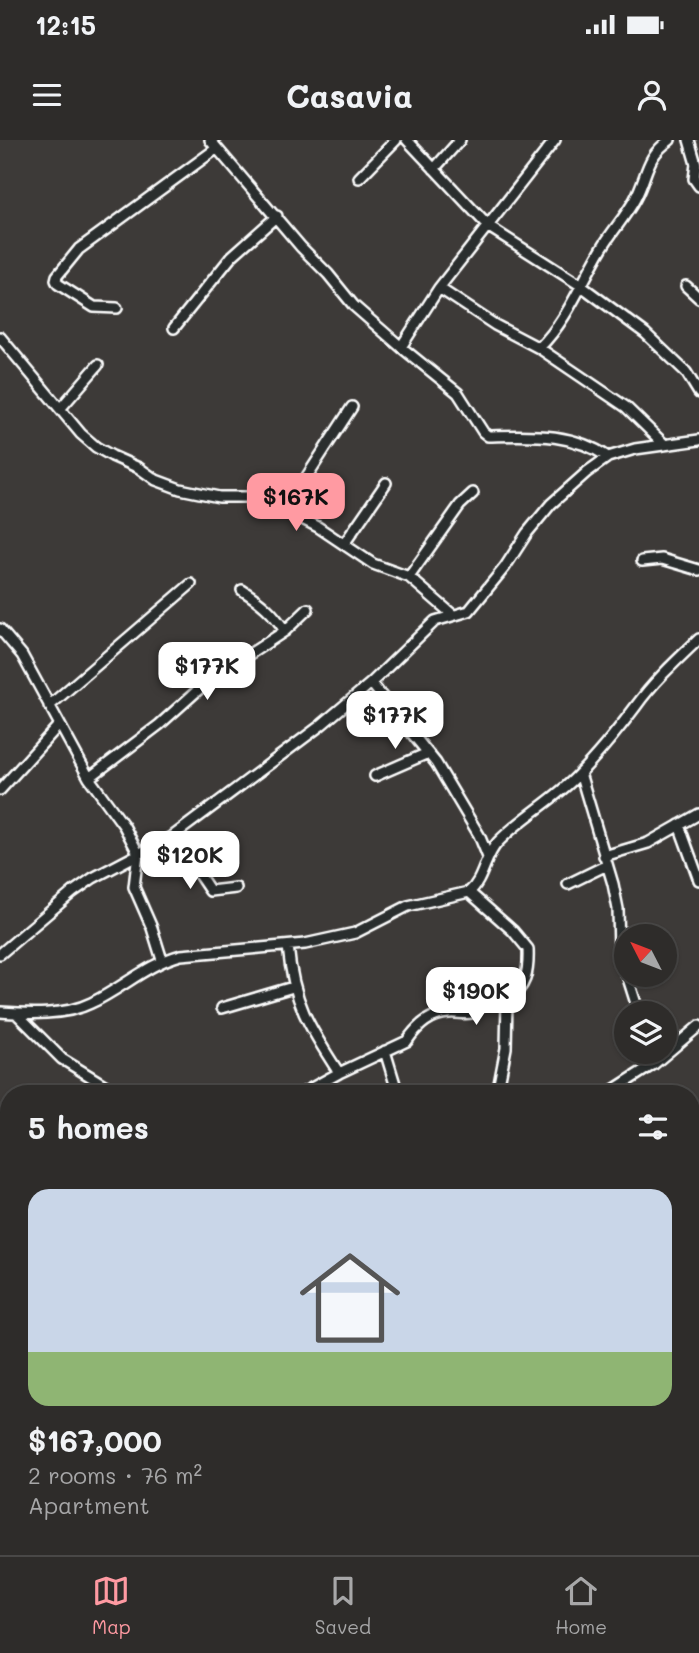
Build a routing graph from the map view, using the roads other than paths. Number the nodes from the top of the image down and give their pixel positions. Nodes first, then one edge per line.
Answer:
1 (210, 140) edge
2 (396, 140) edge
3 (407, 140) edge
4 (460, 140) edge
5 (555, 140) edge
6 (670, 140) edge
7 (689, 140) edge
8 (216, 149) junction
9 (433, 169) junction
10 (359, 178) dead end
11 (699, 186) edge
12 (277, 216) junction
13 (489, 227) junction
14 (580, 285) junction
15 (686, 286) dead end
16 (439, 288) junction
17 (699, 298) edge
18 (117, 308) dead end
19 (174, 328) dead end
20 (0, 337) edge
21 (401, 347) junction
22 (539, 348) junction
23 (98, 365) dead end
24 (699, 393) edge
25 (352, 407) dead end
26 (60, 409) junction
27 (699, 440) edge
28 (665, 445) junction
29 (608, 457) junction
30 (386, 483) dead end
31 (473, 493) dead end
32 (285, 510) junction
33 (344, 544) junction
34 (642, 561) dead end
35 (699, 570) edge
36 (409, 577) junction
37 (191, 584) dead end
38 (242, 590) dead end
39 (308, 609) dead end
40 (453, 615) junction
41 (0, 629) edge
42 (285, 631) junction
43 (699, 639) edge
44 (371, 683) junction
45 (49, 706) junction
46 (59, 725) junction
47 (428, 752) junction
48 (580, 774) junction
49 (375, 776) dead end
50 (89, 778) junction
51 (0, 790) edge
52 (699, 814) edge
53 (679, 825) junction
54 (173, 836) junction
55 (138, 853) junction
56 (488, 857) junction
57 (606, 861) junction
58 (699, 880) edge
59 (568, 884) dead end
60 (236, 888) dead end
61 (469, 892) junction
62 (618, 924) edge
63 (288, 946) junction
64 (0, 954) edge
65 (162, 960) junction
66 (293, 987) junction
67 (507, 1001) junction
68 (222, 1008) dead end
69 (0, 1012) edge
70 (16, 1013) junction
71 (699, 1026) edge
72 (677, 1045) edge
73 (385, 1051) junction
74 (654, 1064) edge
75 (339, 1073) junction
76 (104, 1085) edge
77 (317, 1085) edge
78 (395, 1085) edge
79 (499, 1085) edge
80 (621, 1085) edge

1 - 8 street
2 - 10 street
3 - 9 street
4 - 9 street
5 - 13 street
6 - 14 street
7 - 11 street
8 - 12 street
8 - 18 street
9 - 13 street
12 - 19 street
12 - 21 street
13 - 14 street
13 - 16 street
14 - 22 street
14 - 24 street
15 - 17 street
16 - 21 street
16 - 22 street
20 - 26 street
21 - 29 street
22 - 28 street
23 - 26 street
25 - 32 street
26 - 32 street
27 - 28 street
28 - 29 street
29 - 40 street
30 - 33 street
31 - 36 street
32 - 33 street
33 - 36 street
34 - 35 street
36 - 40 street
37 - 45 street
38 - 42 street
39 - 42 street
40 - 44 street
41 - 45 street
42 - 50 street
43 - 48 street
44 - 47 street
44 - 54 street
45 - 46 street
46 - 50 street
46 - 51 street
47 - 49 street
47 - 56 street
48 - 56 street
48 - 57 street
50 - 55 street
52 - 53 street
53 - 57 street
53 - 58 street
54 - 55 street
54 - 60 street
55 - 64 street
55 - 65 street
56 - 61 street
57 - 59 street
57 - 62 street
61 - 63 street
61 - 67 street
63 - 65 street
63 - 66 street
65 - 70 street
66 - 68 street
66 - 75 street
67 - 73 street
67 - 79 street
69 - 70 street
70 - 76 street
71 - 72 street
73 - 75 street
73 - 78 street
74 - 80 street
75 - 77 street

